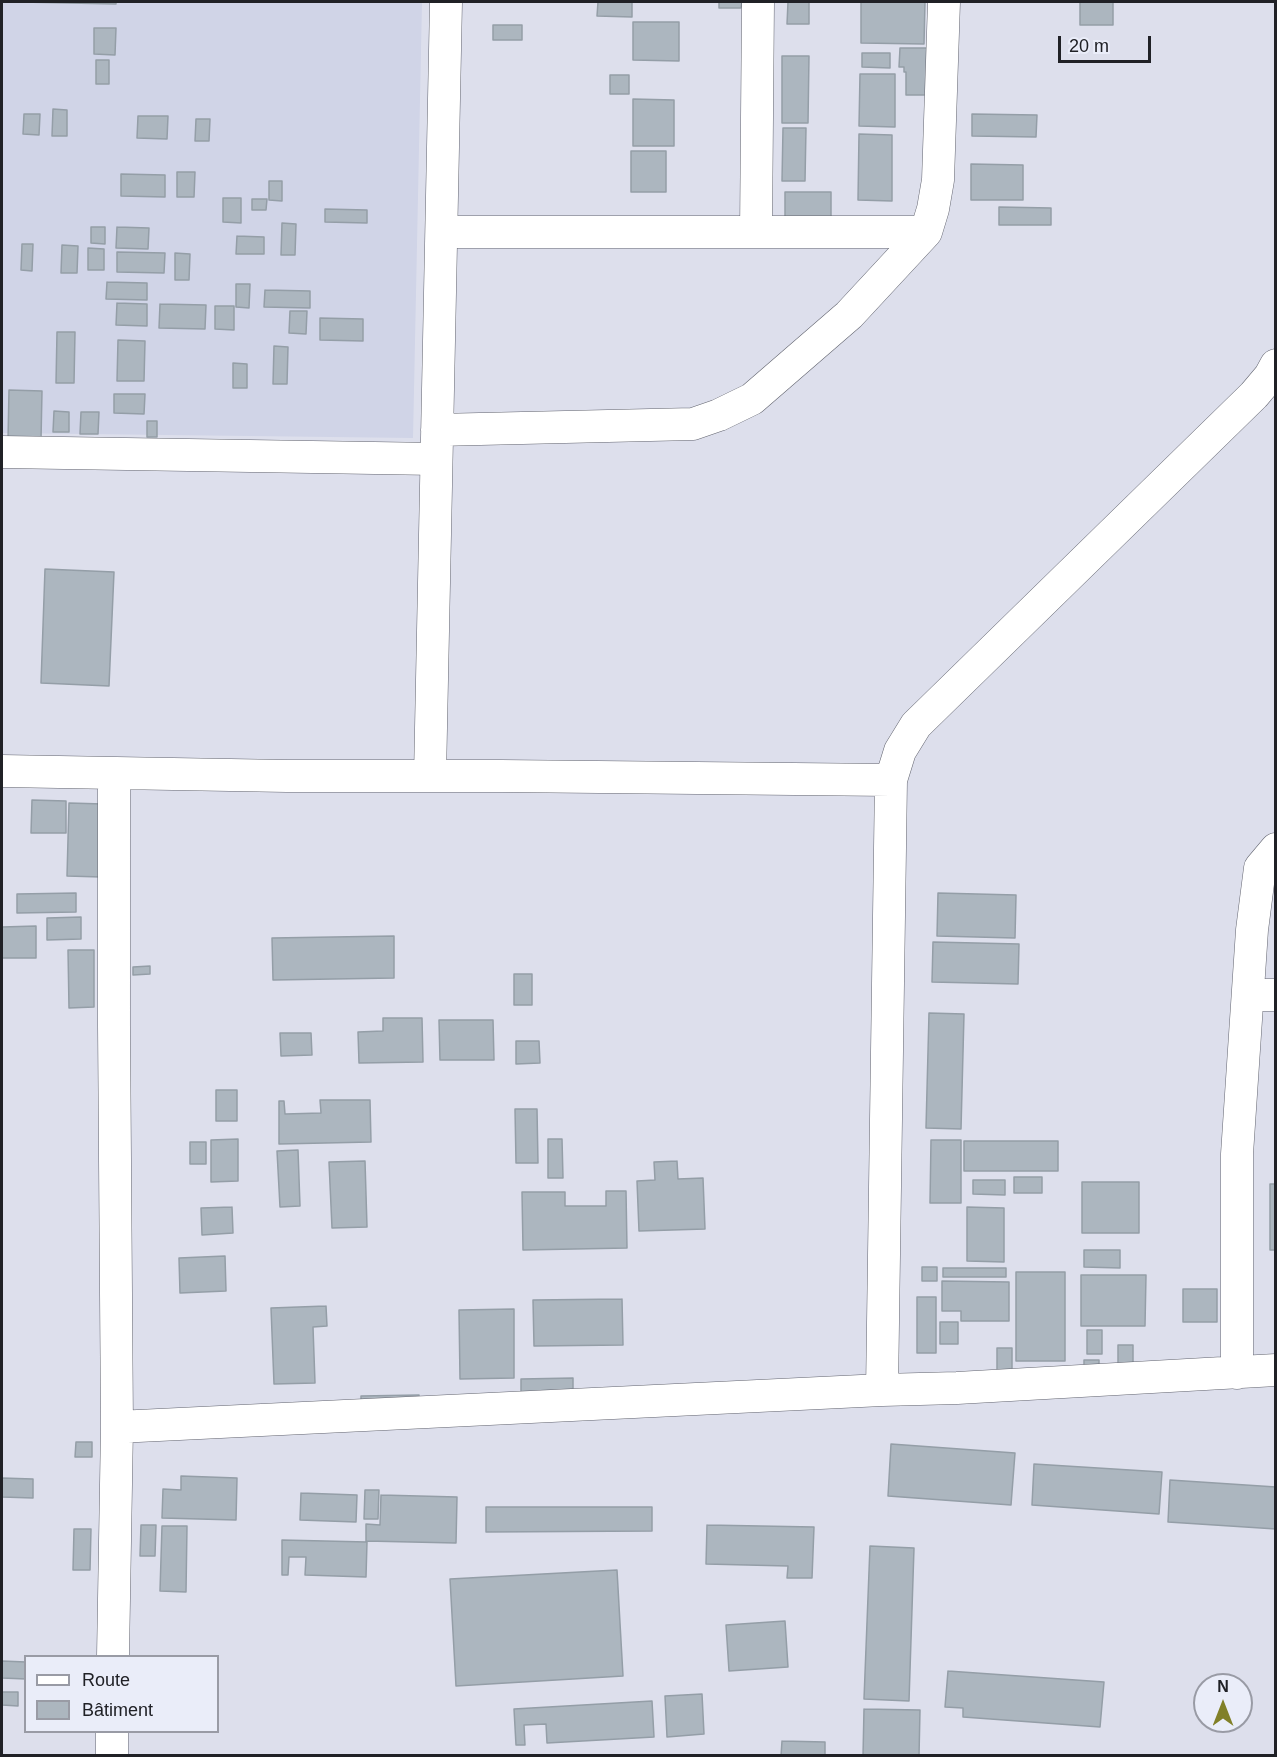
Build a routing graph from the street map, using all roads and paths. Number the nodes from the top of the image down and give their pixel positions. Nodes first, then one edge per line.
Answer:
1 (446, 2) edge
2 (758, 2) edge
3 (944, 2) edge
4 (442, 232) junction
5 (756, 232) junction
6 (926, 232) junction
7 (1275, 365) edge
8 (437, 445) junction
9 (2, 452) edge
10 (2, 771) edge
11 (114, 774) junction
12 (430, 776) junction
13 (891, 780) junction
14 (1275, 849) edge
15 (1262, 995) edge
16 (1275, 1370) edge
17 (1238, 1373) junction
18 (882, 1390) junction
19 (117, 1427) junction
20 (113, 1655) edge
21 (112, 1733) edge
22 (112, 1755) edge

1 - 4 street
2 - 5 street
3 - 6 street
4 - 5 street
4 - 8 street
5 - 6 street
6 - 8 street
7 - 13 street
8 - 9 street
8 - 12 street
10 - 11 street
11 - 12 street
11 - 19 street
12 - 13 street
13 - 18 street
14 - 15 street
15 - 17 street
16 - 17 street
17 - 18 street
18 - 19 street
19 - 20 street
21 - 22 street

